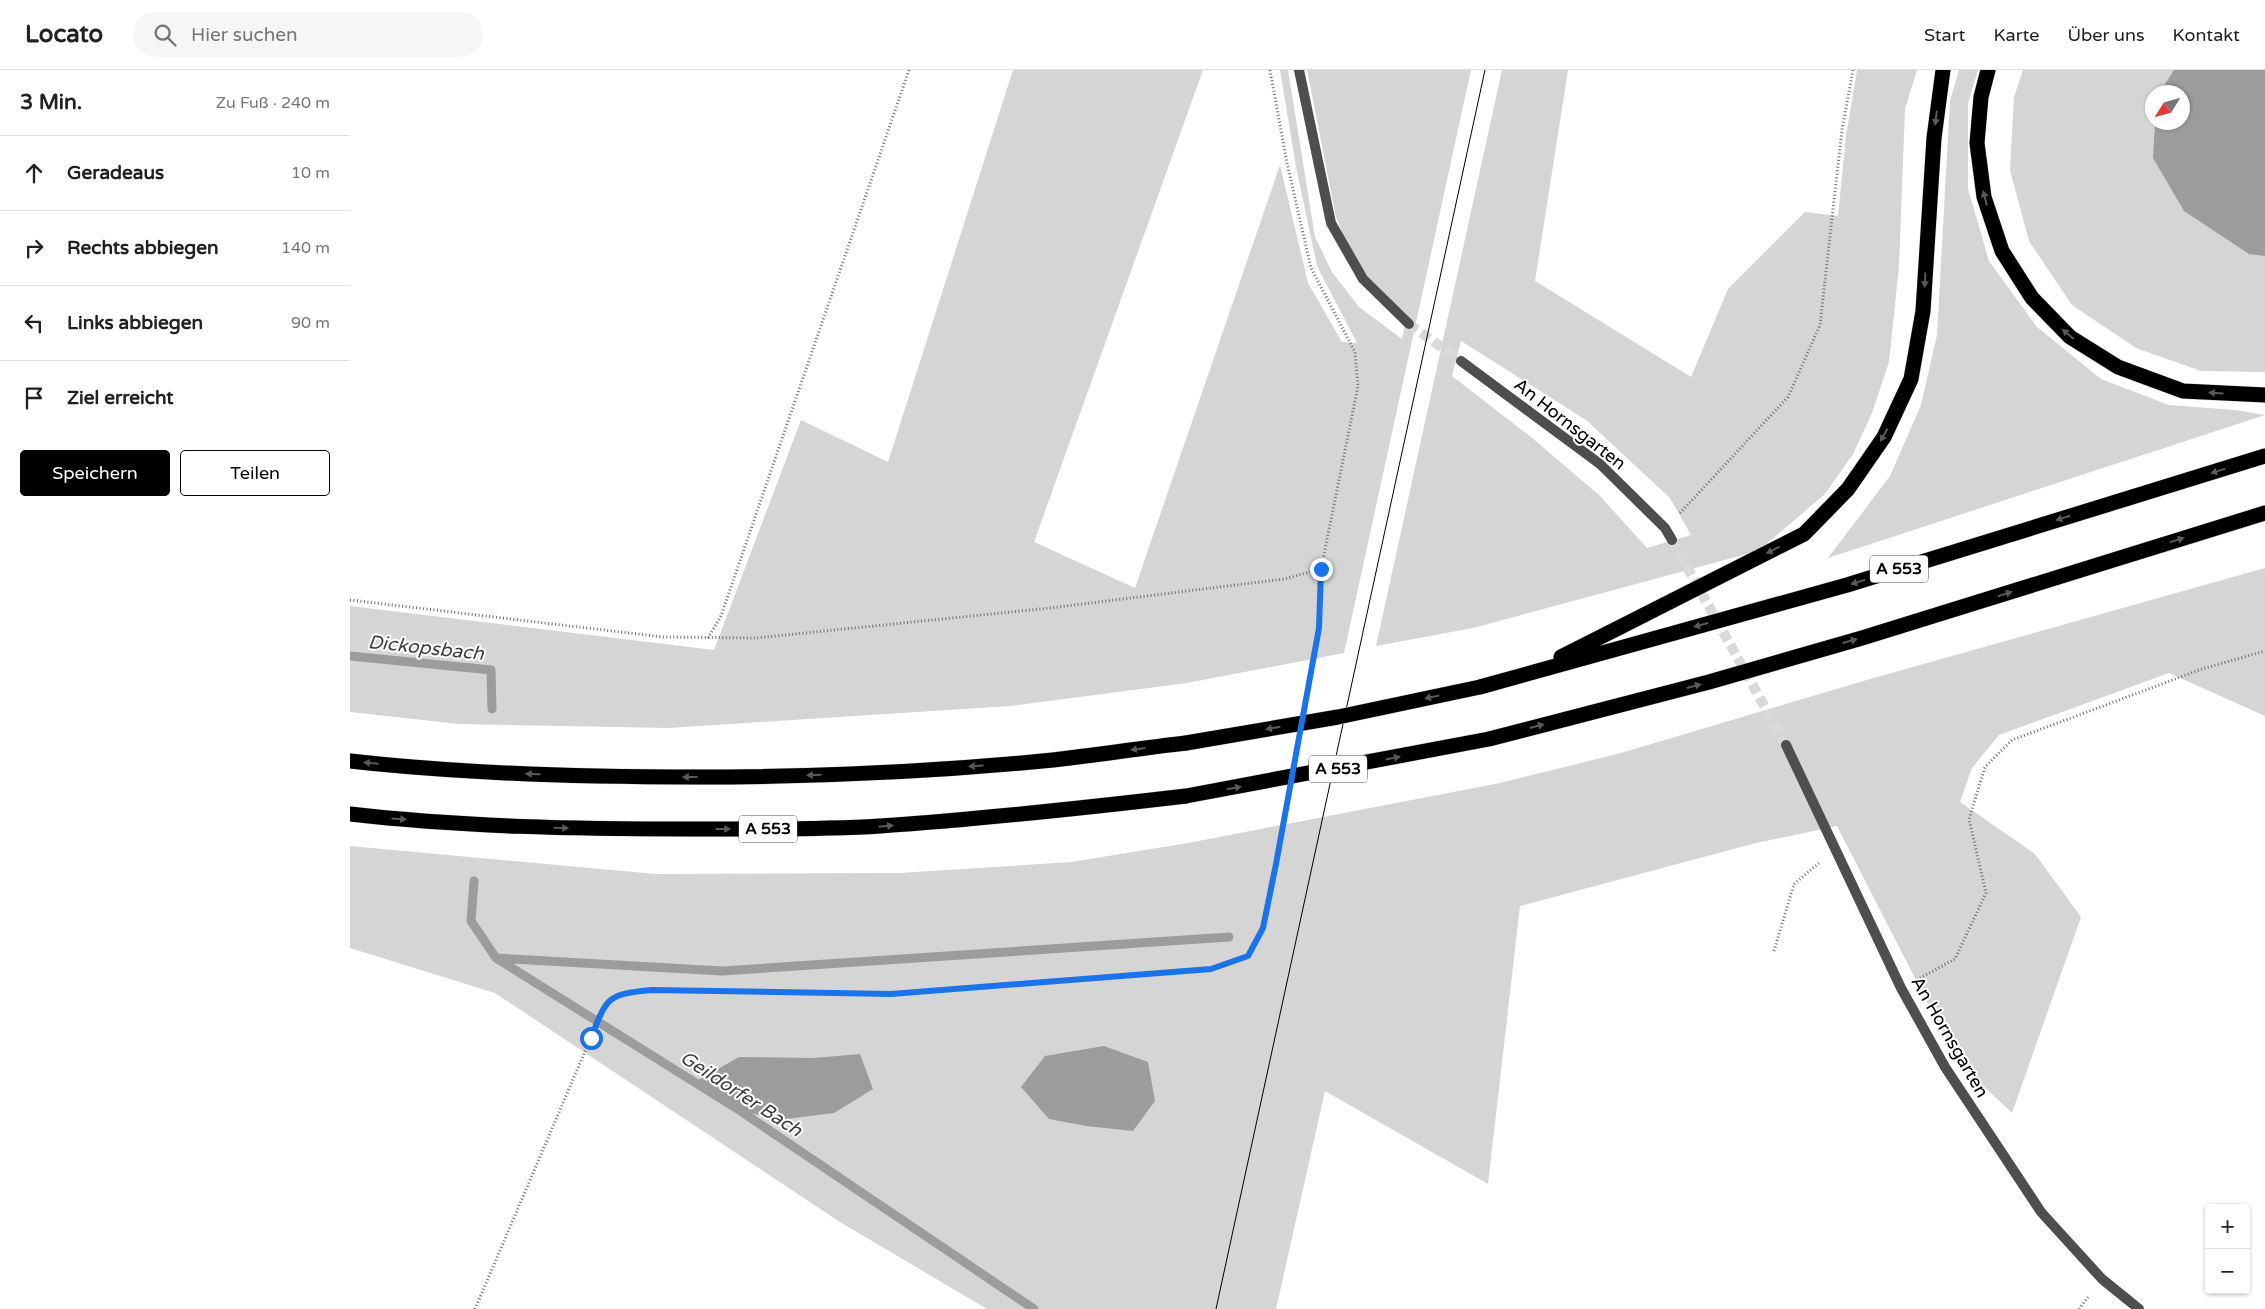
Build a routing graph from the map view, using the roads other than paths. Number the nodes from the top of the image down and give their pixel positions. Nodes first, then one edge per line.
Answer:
1 (1299, 70) edge
2 (1944, 70) edge
3 (1988, 70) edge
4 (1409, 324) tunnel mouth
5 (1461, 361) tunnel mouth
6 (2265, 395) edge
7 (2265, 456) edge
8 (2265, 512) edge
9 (1672, 540) tunnel mouth
10 (1531, 672) junction
11 (1786, 745) tunnel mouth
12 (350, 761) edge
13 (350, 814) edge
14 (2139, 1309) edge

1 - 4 street
2 -> 10 highway
6 -> 3 highway
5 - 9 street, An Hornsgarten
7 -> 10 highway, A 553
13 -> 8 highway, A 553, bridge
10 -> 12 highway, A 553, bridge
11 - 14 street, An Hornsgarten

